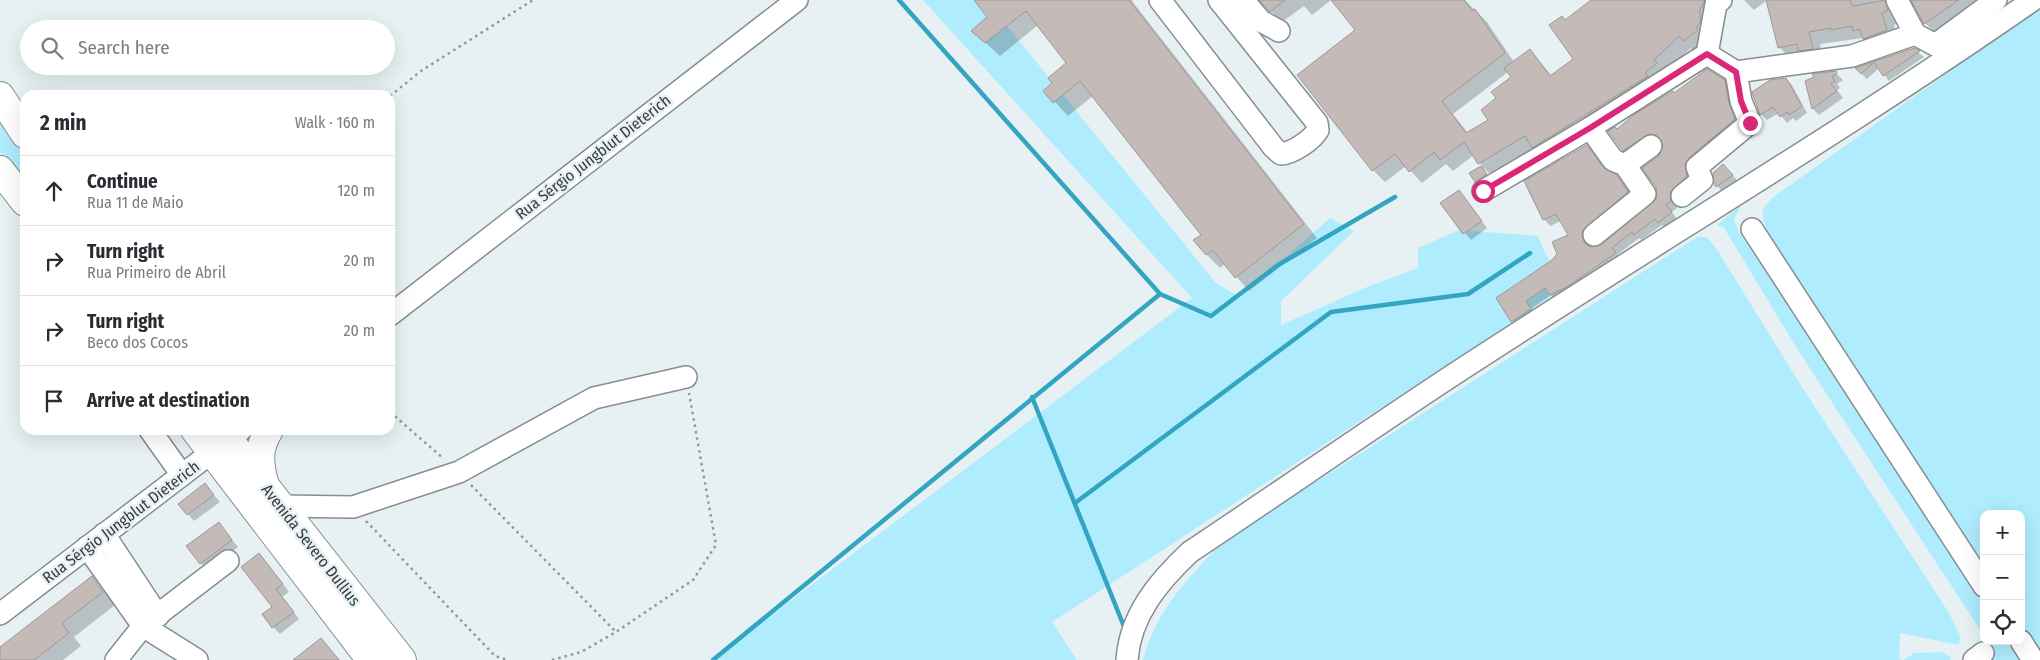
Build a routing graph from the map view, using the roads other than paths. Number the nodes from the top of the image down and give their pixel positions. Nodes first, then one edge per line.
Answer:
1 (797, 0) edge
2 (1160, 0) edge
3 (1219, 0) edge
4 (1243, 0) edge
5 (1721, 0) edge
6 (1897, 0) edge
7 (1996, 0) edge
8 (2033, 0) edge
9 (1279, 31) dead end
10 (1915, 34) junction
11 (1707, 54) junction
12 (1736, 72) junction
13 (0, 96) edge
14 (20, 126) edge
15 (1590, 128) junction
16 (1651, 146) dead end
17 (1625, 165) junction
18 (0, 170) edge
19 (1483, 191) dead end
20 (20, 196) edge
21 (1682, 196) dead end
22 (1752, 229) dead end
23 (1594, 236) dead end
24 (395, 311) edge
25 (686, 377) road end
26 (154, 435) edge
27 (267, 435) edge
28 (226, 438) edge
29 (182, 475) junction
30 (272, 497) junction
31 (104, 534) junction
32 (86, 547) junction
33 (228, 561) dead end
34 (1980, 580) edge
35 (0, 614) edge
36 (150, 621) junction
37 (2024, 645) edge
38 (116, 660) edge
39 (198, 660) edge
40 (371, 660) edge
41 (402, 660) edge
42 (1128, 660) edge
43 (2033, 660) edge

1 - 24 street, Rua Sérgio Jungblut Dieterich
2 - 3 street
4 - 9 street
5 - 11 street
6 - 10 street
7 - 10 street
8 - 42 street
10 - 12 street
11 - 12 street
11 - 15 street
12 - 21 street
13 - 14 main road
15 - 17 street
15 - 19 street
16 - 17 street
17 - 23 street
18 - 20 main road
22 - 34 street
25 - 30 street
26 - 29 street
27 - 30 main road
28 - 29 street, Rua Sérgio Jungblut Dieterich
28 - 30 main road, Avenida Severo Dullius
28 - 40 main road, Avenida Severo Dullius
29 - 31 street, Rua Sérgio Jungblut Dieterich
30 - 41 main road, Avenida Severo Dullius
31 - 32 street, Rua Sérgio Jungblut Dieterich
31 - 36 street
32 - 35 street, Rua Sérgio Jungblut Dieterich
32 - 36 street
33 - 36 street
36 - 38 street
36 - 39 street
37 - 43 street

